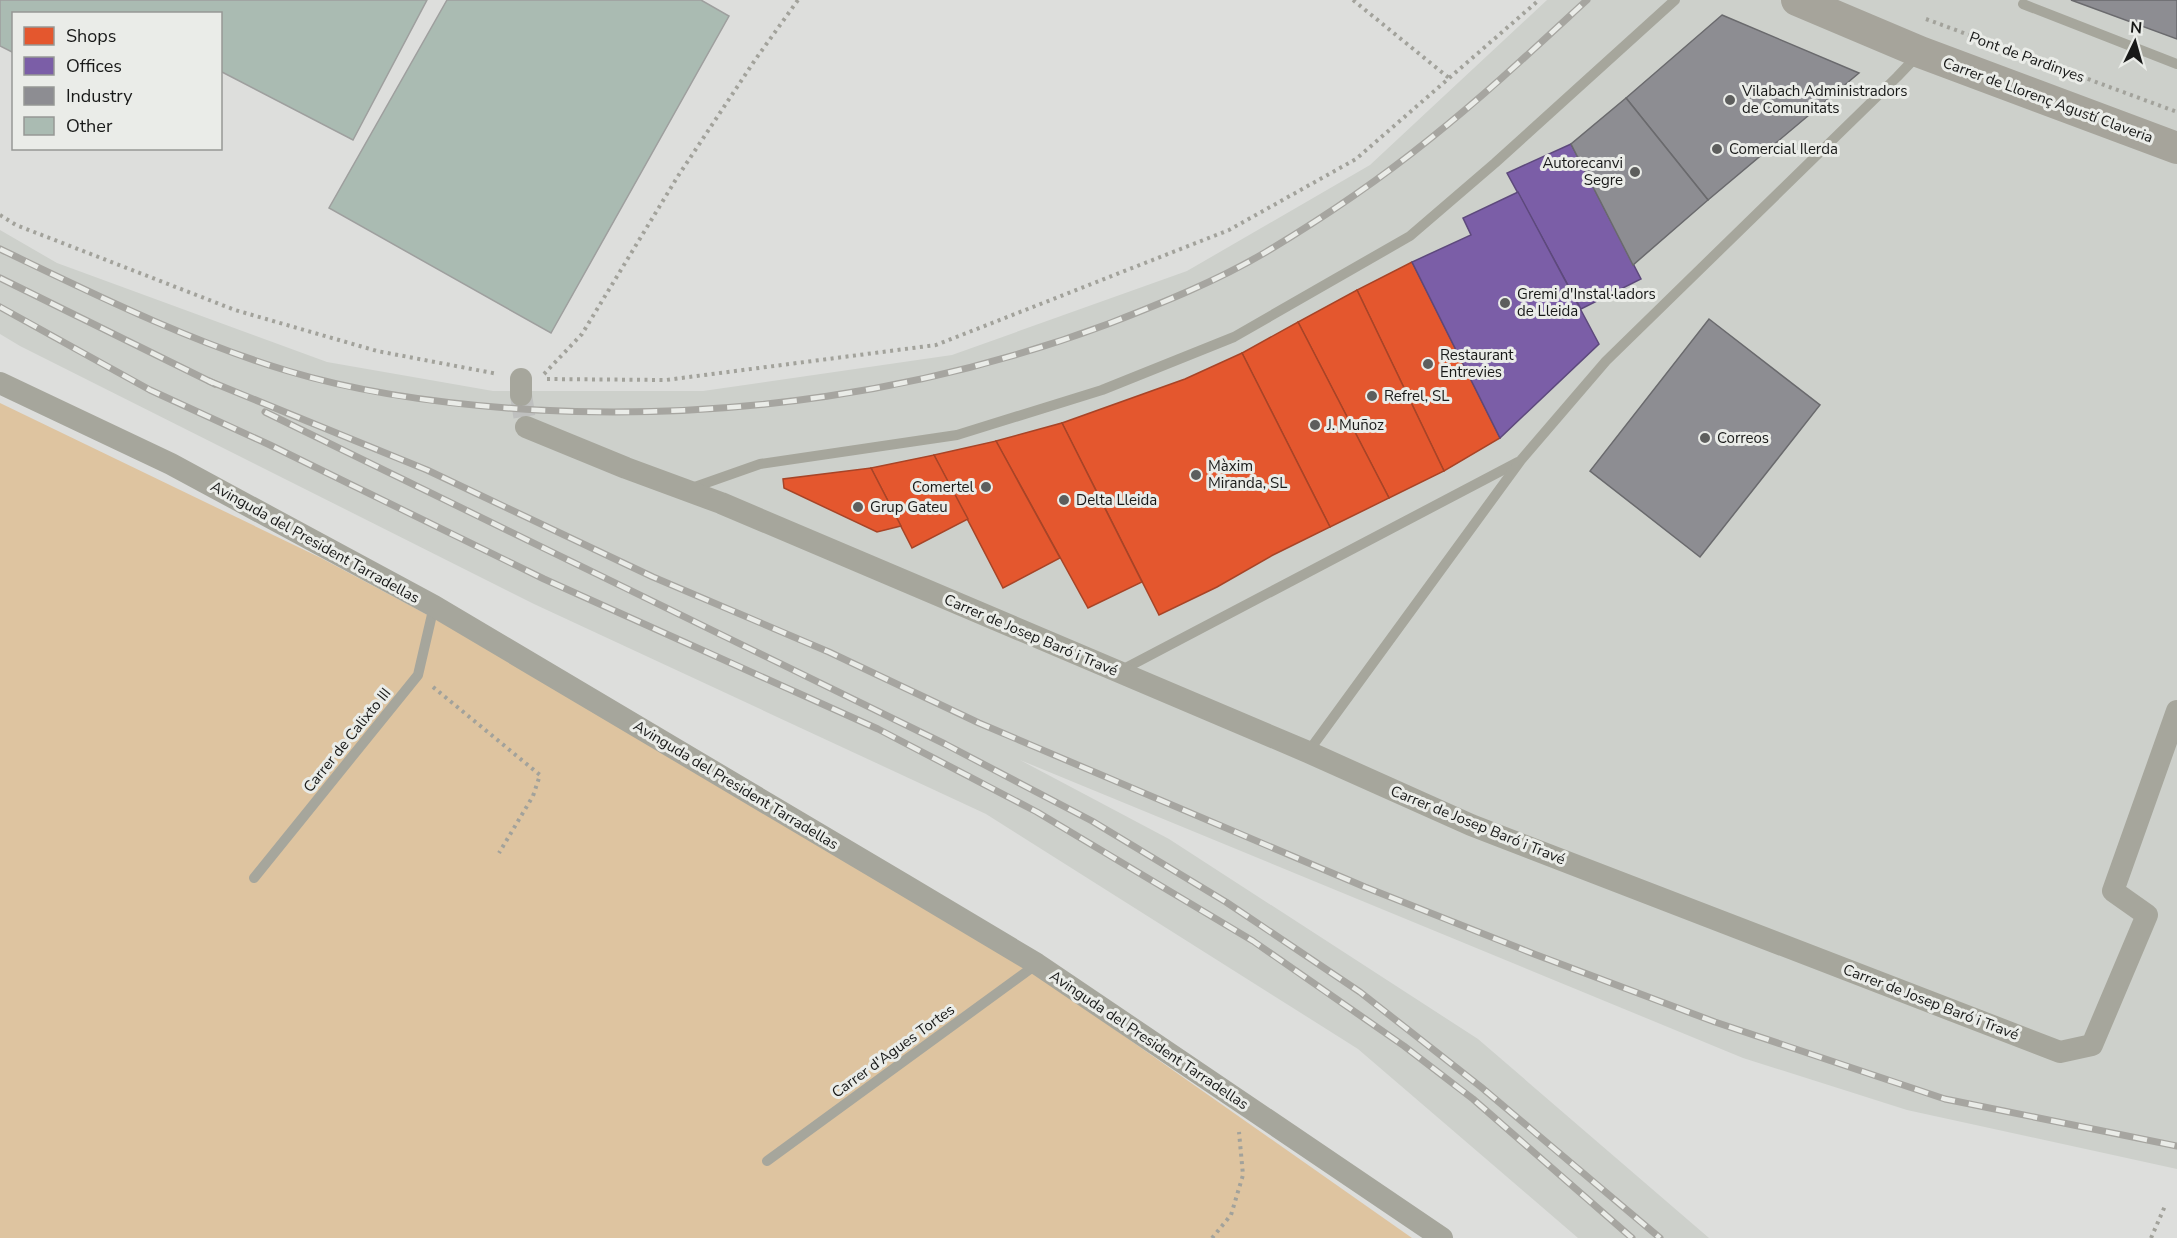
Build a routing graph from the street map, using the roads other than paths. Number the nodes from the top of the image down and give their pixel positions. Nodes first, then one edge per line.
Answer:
1 (1675, 0) edge
2 (1797, 0) edge
3 (2023, 4) dead end
4 (1920, 52) junction
5 (2177, 64) edge
6 (2177, 148) edge
7 (0, 383) edge
8 (526, 426) dead end
9 (1521, 460) junction
10 (686, 490) junction
11 (434, 606) junction
12 (1119, 672) junction
13 (2177, 711) edge
14 (1308, 752) junction
15 (254, 878) dead end
16 (1037, 964) junction
17 (767, 1161) dead end
18 (1442, 1238) edge

1 - 10 lane
2 - 4 main road
3 - 5 lane
4 - 6 main road, Carrer de Llorenç Agustí Claveria
4 - 9 lane
7 - 11 street, Avinguda del President Tarradellas
8 - 10 street, Carrer de Josep Baró i Travé
9 - 12 lane
9 - 14 lane
10 - 12 street, Carrer de Josep Baró i Travé
11 - 15 lane, Carrer de Calixto III
11 - 16 street, Avinguda del President Tarradellas
12 - 14 street, Carrer de Josep Baró i Travé
13 - 14 street, Carrer de Josep Baró i Travé
16 - 17 lane, Carrer d'Agues Tortes
16 - 18 street, Avinguda del President Tarradellas

